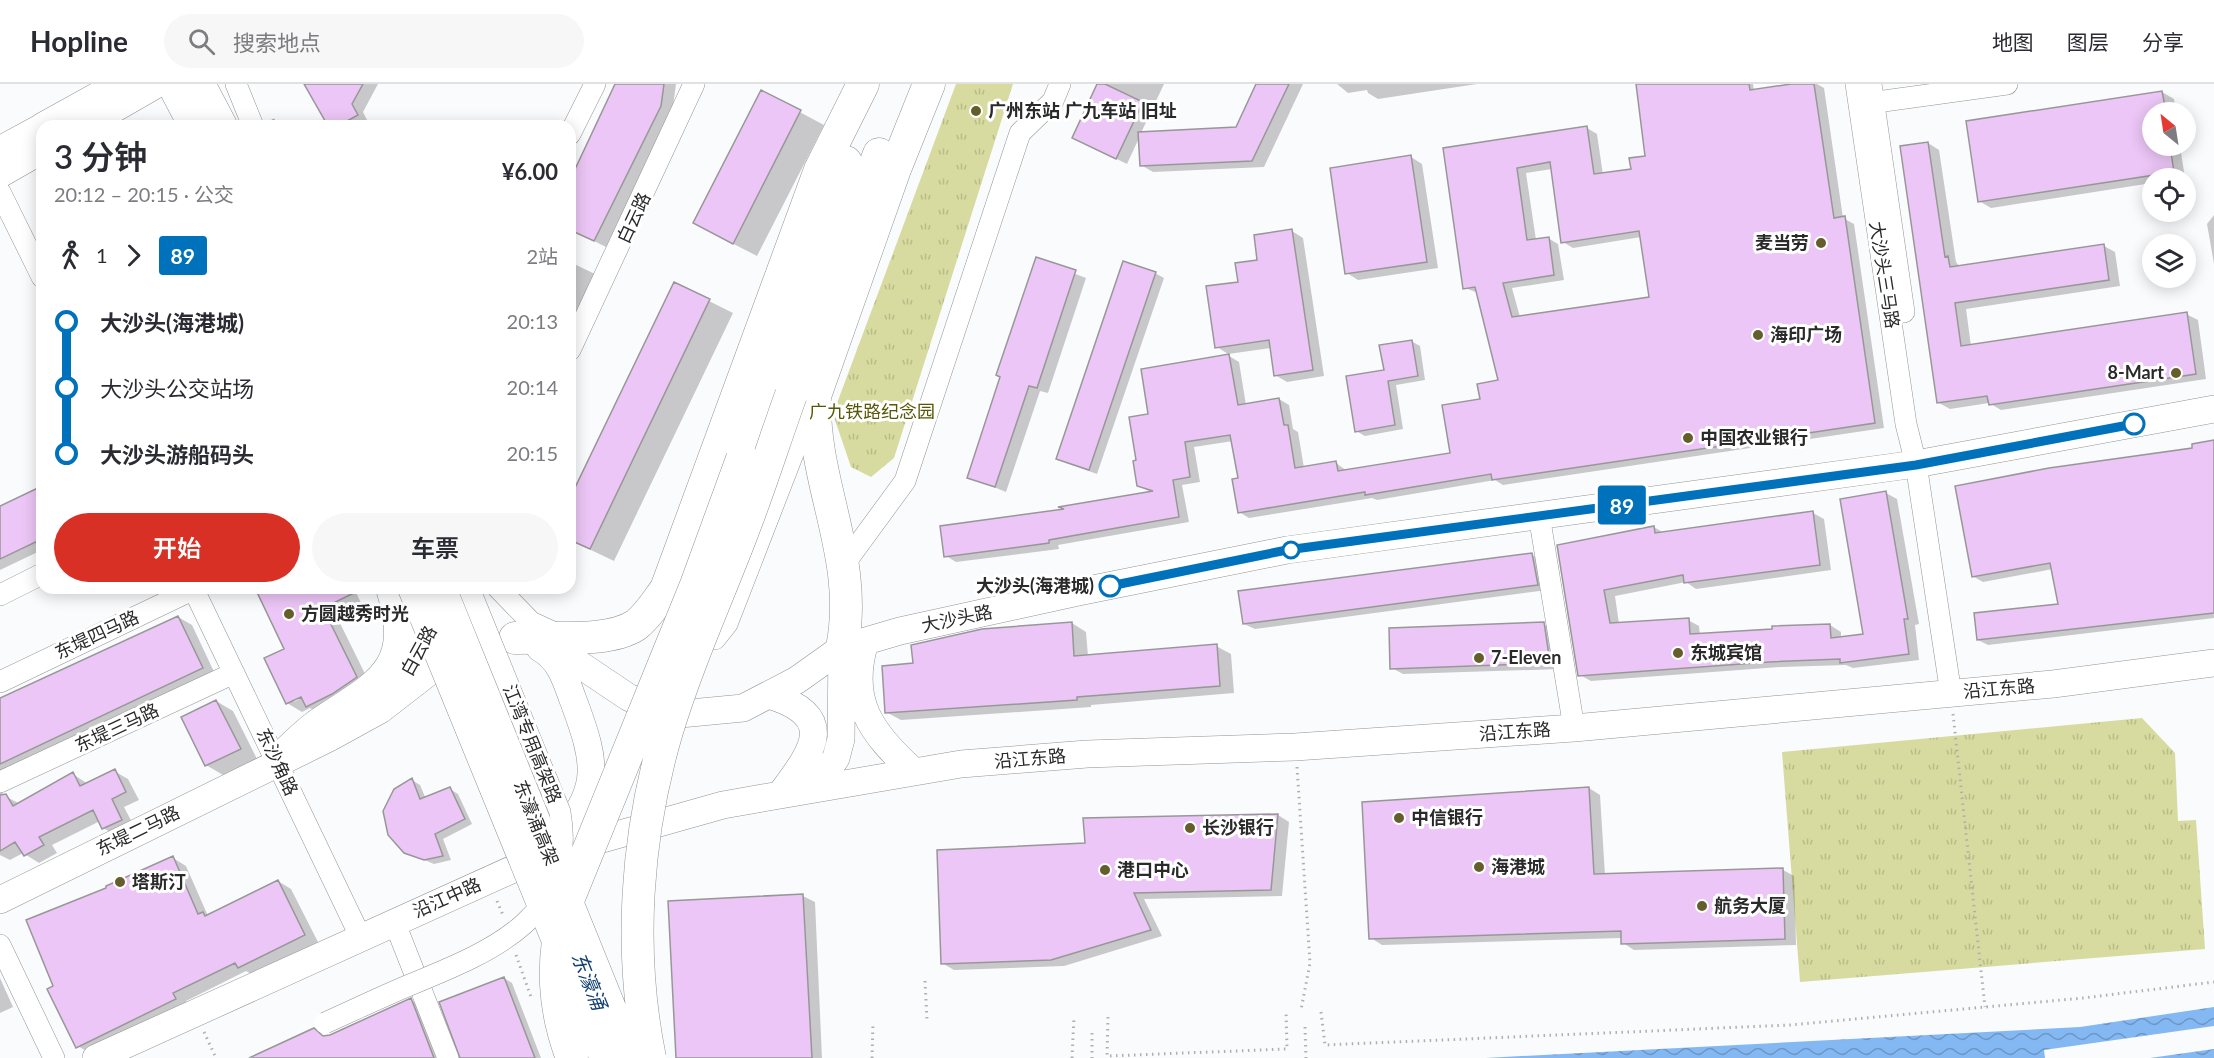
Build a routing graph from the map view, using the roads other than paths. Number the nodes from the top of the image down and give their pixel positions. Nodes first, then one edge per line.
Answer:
1 (118, 84) edge
2 (199, 84) edge
3 (236, 84) edge
4 (595, 84) edge
5 (694, 84) edge
6 (912, 84) edge
7 (929, 84) edge
8 (1060, 84) edge
9 (2007, 84) edge
10 (163, 85) edge
11 (860, 94) edge
12 (1865, 94) edge
13 (54, 120) edge
14 (96, 120) edge
15 (188, 120) edge
16 (218, 120) edge
17 (251, 120) edge
18 (576, 122) edge
19 (36, 130) edge
20 (0, 150) edge
21 (36, 153) edge
22 (0, 174) edge
23 (0, 192) edge
24 (36, 265) edge
25 (576, 337) edge
26 (803, 395) junction
27 (2214, 409) edge
28 (1916, 465) junction
29 (1539, 515) junction
30 (844, 563) junction
31 (36, 577) edge
32 (666, 589) junction
33 (183, 594) edge
34 (196, 594) edge
35 (393, 594) edge
36 (417, 594) edge
37 (452, 594) edge
38 (457, 594) edge
39 (457, 594) edge
40 (504, 594) edge
41 (0, 595) edge
42 (561, 636) junction
43 (515, 638) junction
44 (853, 645) junction
45 (2214, 663) edge
46 (234, 673) junction
47 (0, 681) edge
48 (1951, 694) junction
49 (769, 695) junction
50 (380, 710) junction
51 (1574, 728) junction
52 (277, 762) junction
53 (913, 771) junction
54 (0, 782) edge
55 (815, 789) junction
56 (780, 795) junction
57 (542, 856) junction
58 (0, 900) edge
59 (393, 921) junction
60 (360, 936) junction
61 (0, 945) edge
62 (325, 1023) dead end
63 (54, 1058) edge
64 (96, 1058) edge
65 (448, 1058) edge
66 (572, 1058) edge
67 (606, 1058) edge
68 (630, 1058) edge
69 (650, 1058) edge

1 - 13 main road
2 - 16 highway
3 - 17 street
4 - 18 street
5 - 25 street, 白云路
6 - 26 highway
7 - 26 highway
8 - 30 street
9 - 12 street
10 - 14 main road
10 - 15 highway
11 - 32 highway
11 - 66 highway, bridge
12 - 28 street, 大沙头三马路
19 - 20 main road
21 - 22 main road
23 - 24 street
26 - 30 highway
26 - 32 street
26 - 69 highway, bridge
27 - 28 main road, 大沙头路
28 - 29 main road, 大沙头路
28 - 48 street, 大沙头三马路
29 - 44 main road, 大沙头路
29 - 51 street
30 - 44 highway
31 - 41 street
32 - 42 highway
33 - 47 street, 东堤四马路
34 - 46 street, 东沙角路
35 - 52 highway
36 - 67 highway, bridge
37 - 50 street, 白云路
38 - 62 street, 江湾专用高架路, bridge
39 - 68 highway, 东濠涌高架, bridge
40 - 42 street
42 - 43 highway
43 - 49 main road, 大沙头路
43 - 50 main road, 东堤二马路
43 - 57 main road
44 - 49 main road, 大沙头路
44 - 53 main road
44 - 55 main road
45 - 48 main road, 沿江东路
46 - 52 street, 东沙角路
46 - 54 street, 东堤三马路
48 - 51 main road, 沿江东路
49 - 56 main road
50 - 52 main road, 东堤二马路
51 - 53 main road, 沿江东路
52 - 58 main road, 东堤二马路
52 - 60 street, 东沙角路
53 - 55 main road, 沿江东路
55 - 56 main road, 沿江中路
56 - 57 main road, 沿江中路
57 - 59 main road, 沿江中路
59 - 60 main road, 沿江中路
59 - 65 street
60 - 64 main road, 沿江中路
61 - 63 street

